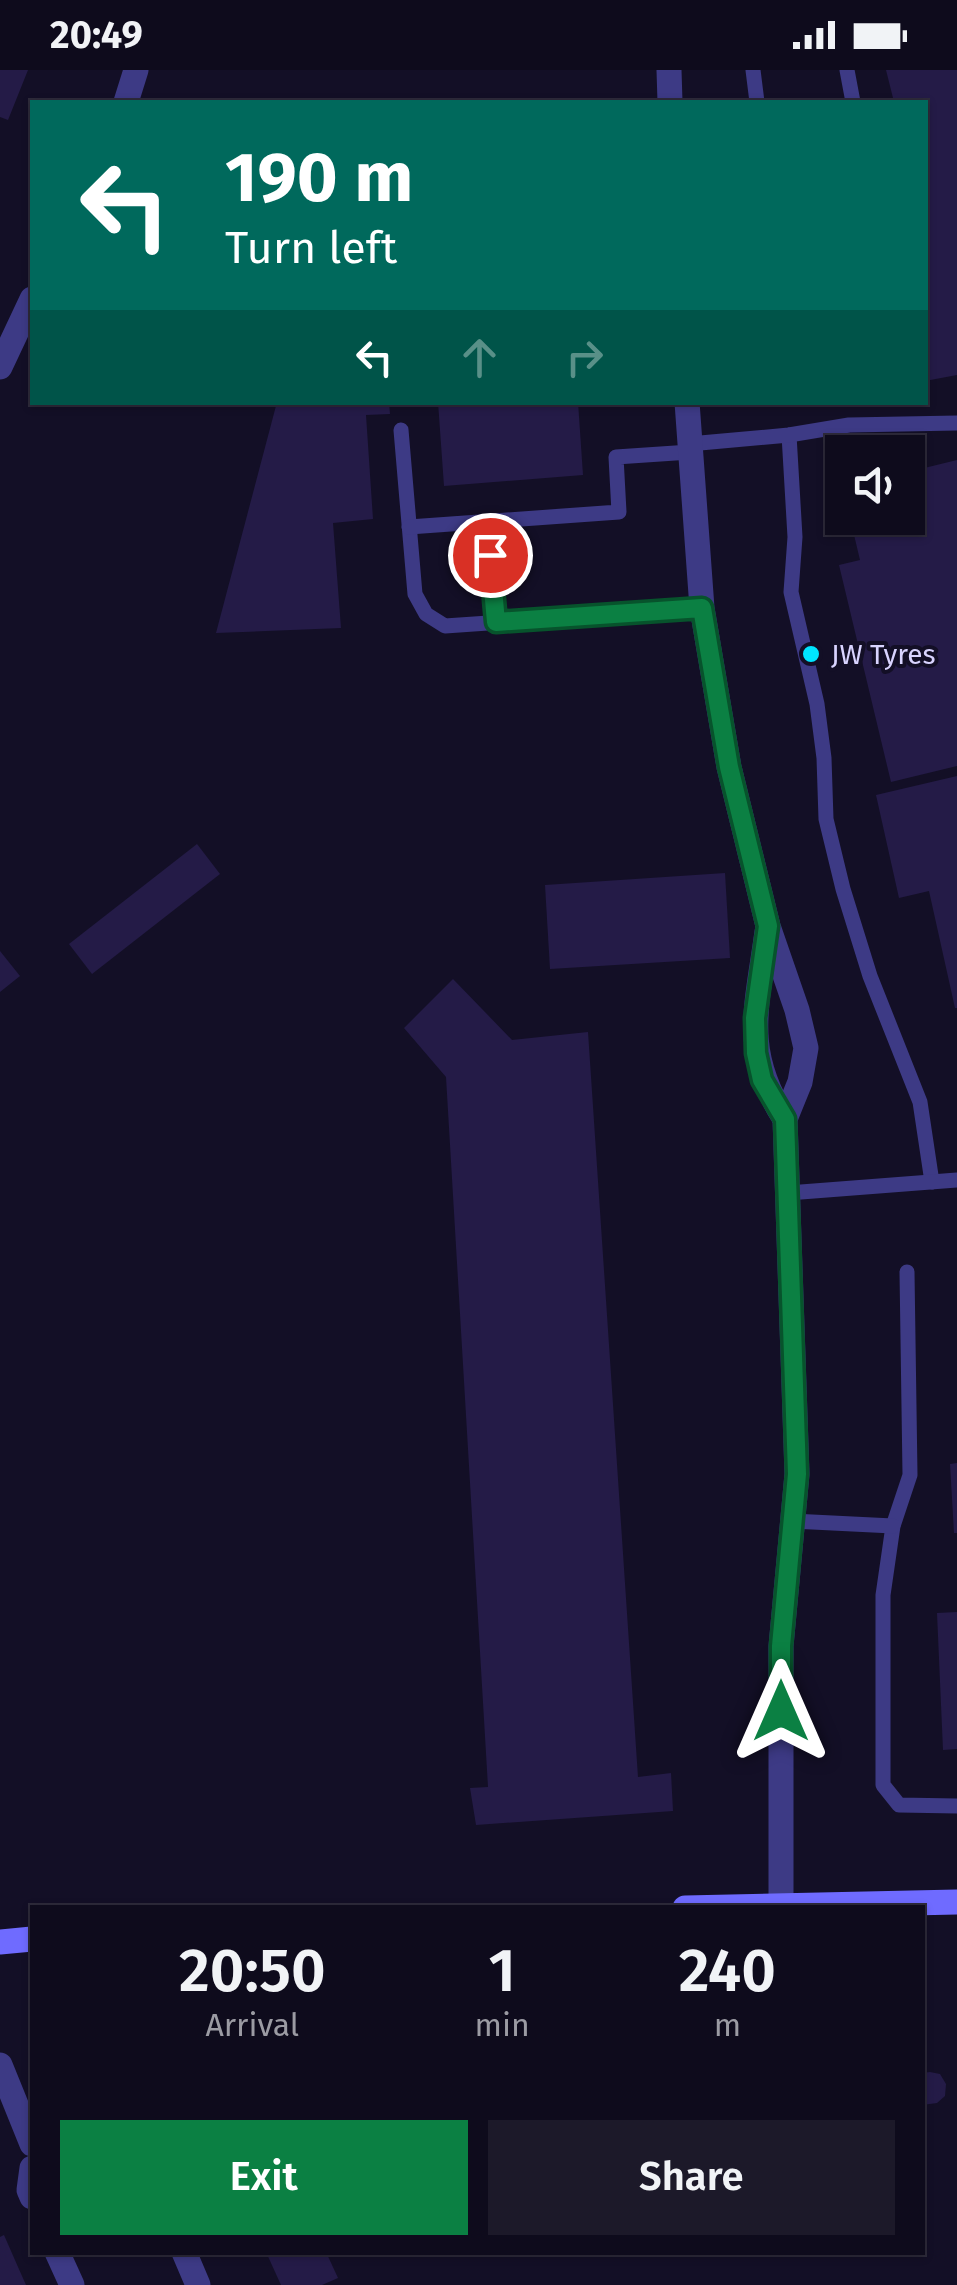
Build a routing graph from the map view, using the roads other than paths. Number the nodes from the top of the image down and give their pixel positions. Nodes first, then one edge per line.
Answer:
1 (136, 70) edge
2 (668, 70) edge
3 (753, 70) edge
4 (847, 70) edge
5 (127, 100) edge
6 (670, 100) edge
7 (757, 100) edge
8 (853, 100) edge
9 (30, 303) edge
10 (0, 368) edge
11 (687, 405) edge
12 (957, 423) edge
13 (401, 430) dead end
14 (789, 435) junction
15 (689, 448) junction
16 (488, 522) junction
17 (409, 526) junction
18 (702, 608) junction
19 (496, 622) junction
20 (768, 926) junction
21 (785, 1119) junction
22 (957, 1180) edge
23 (932, 1182) junction
24 (788, 1193) junction
25 (907, 1272) dead end
26 (792, 1521) junction
27 (892, 1526) junction
28 (957, 1806) edge
29 (957, 1902) edge
30 (781, 1904) junction
31 (757, 1905) edge
32 (30, 1939) edge
33 (0, 1942) edge
34 (0, 2065) edge
35 (30, 2139) edge
36 (58, 2255) edge
37 (192, 2270) edge
38 (72, 2285) edge
39 (168, 2285) edge

1 - 5 street
2 - 6 street
3 - 7 lane
4 - 8 lane
9 - 10 street
11 - 15 street
12 - 14 lane
13 - 17 lane
14 - 15 lane
14 - 23 lane
15 - 16 lane
15 - 18 street
16 - 17 lane
16 - 19 lane
17 - 19 lane
18 - 19 lane
18 - 20 street
20 - 21 street
20 - 21 street
21 - 24 street
22 - 23 lane
23 - 24 lane
24 - 26 street
25 - 27 lane
26 - 27 lane
26 - 30 street
27 - 28 lane
29 - 30 main road
30 - 31 main road
32 - 33 main road
34 - 35 street
36 - 38 street
37 - 39 street

